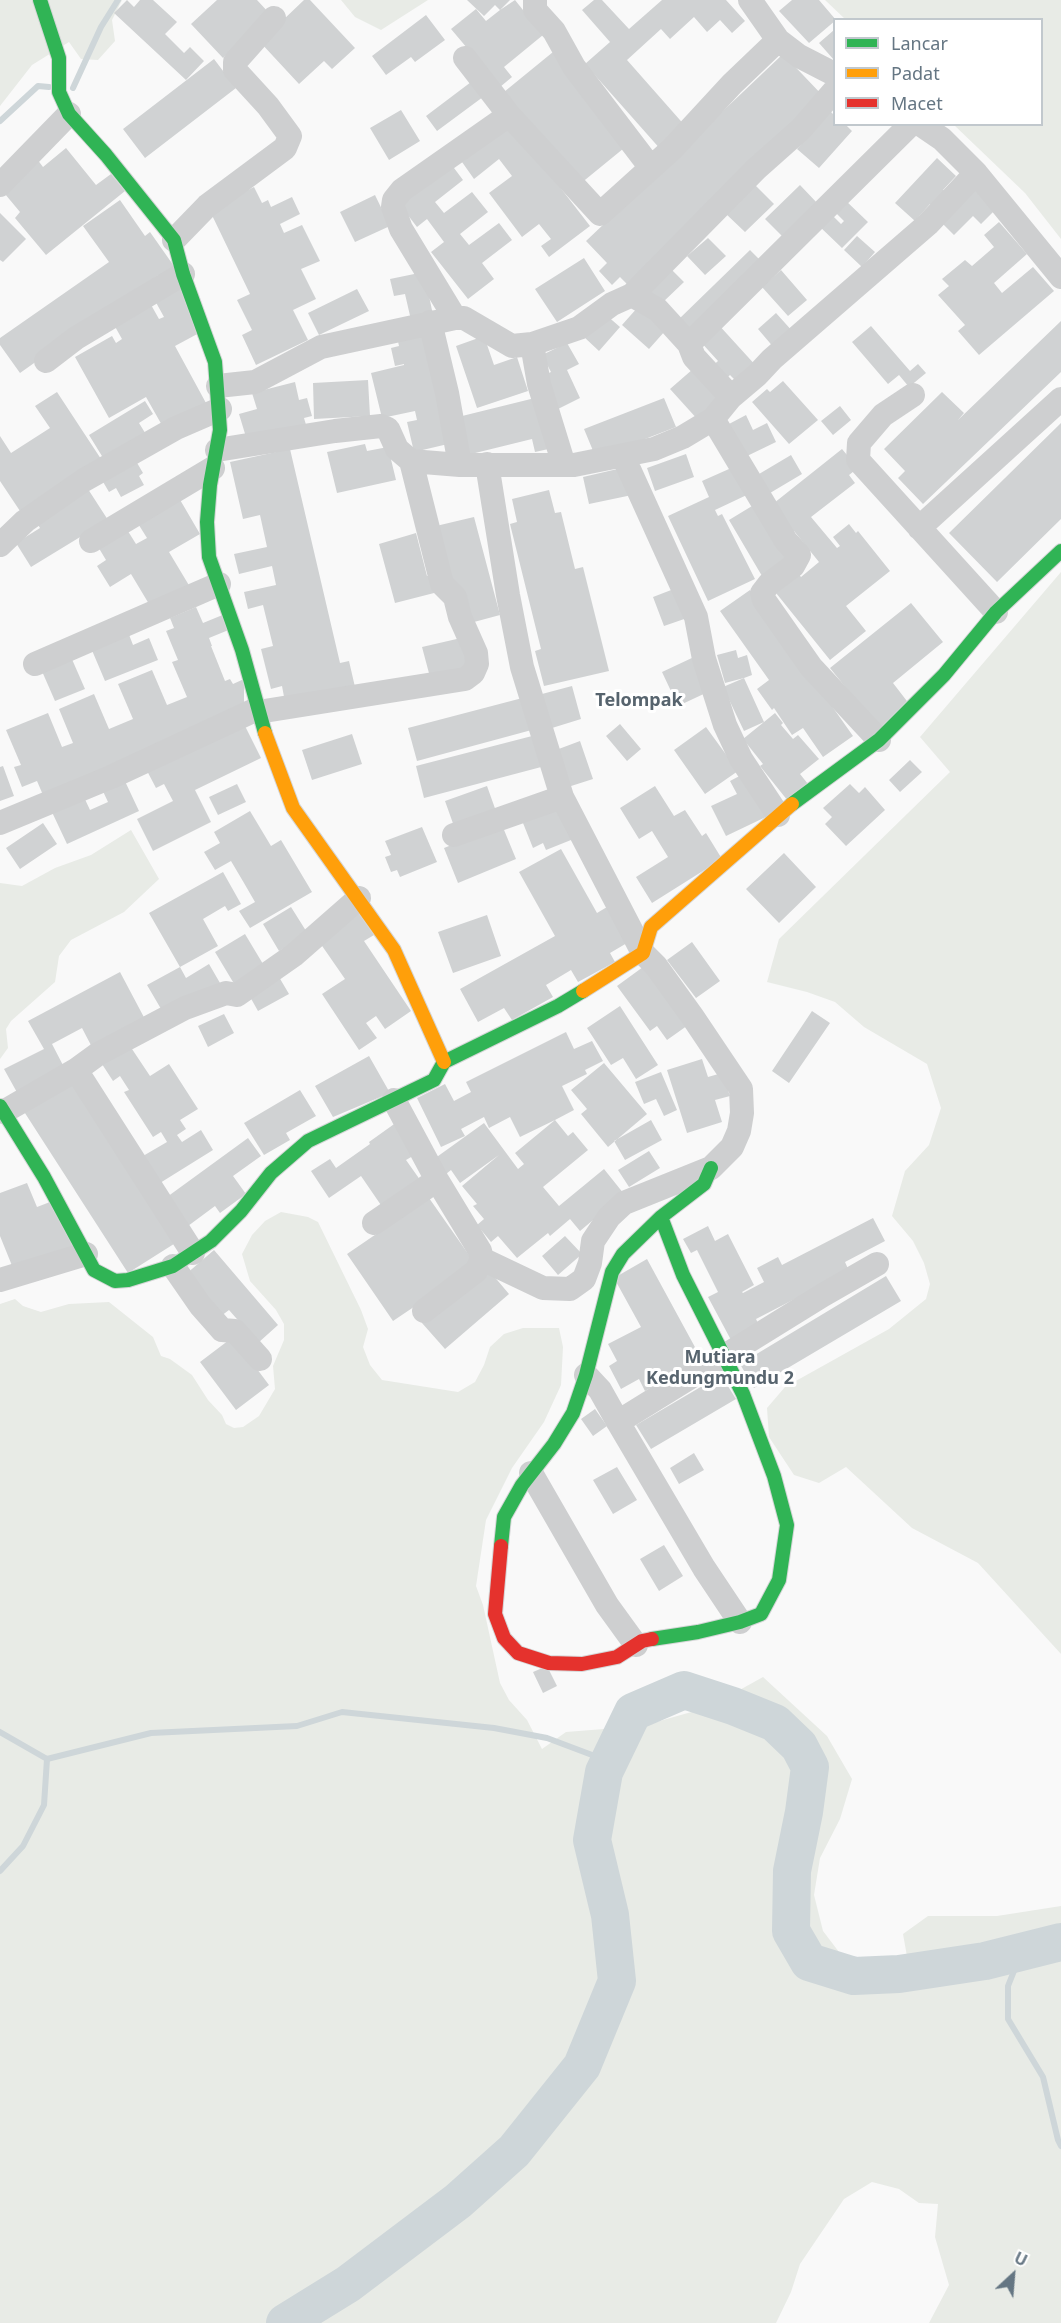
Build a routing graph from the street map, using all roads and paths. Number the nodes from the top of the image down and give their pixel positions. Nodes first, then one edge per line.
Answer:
1 (40, 0) edge
2 (535, 0) edge
3 (750, 0) edge
4 (274, 18) dead end
5 (778, 40) junction
6 (465, 58) dead end
7 (833, 73) edge
8 (833, 92) edge
9 (69, 114) junction
10 (509, 115) junction
11 (909, 126) edge
12 (923, 126) edge
13 (651, 168) junction
14 (976, 173) junction
15 (0, 185) edge
16 (174, 240) junction
17 (183, 274) junction
18 (1061, 277) edge
19 (632, 295) junction
20 (455, 318) junction
21 (430, 322) junction
22 (689, 344) junction
23 (532, 345) junction
24 (46, 361) dead end
25 (913, 395) dead end
26 (731, 397) junction
27 (219, 398) junction
28 (1061, 399) edge
29 (713, 419) junction
30 (623, 456) junction
31 (215, 459) junction
32 (411, 461) junction
33 (487, 464) junction
34 (460, 465) junction
35 (564, 465) junction
36 (920, 528) junction
37 (91, 541) dead end
38 (0, 544) edge
39 (1061, 551) edge
40 (219, 584) junction
41 (996, 612) junction
42 (35, 664) dead end
43 (258, 710) junction
44 (879, 740) junction
45 (562, 797) junction
46 (778, 815) junction
47 (0, 823) edge
48 (454, 835) dead end
49 (359, 898) junction
50 (643, 952) junction
51 (444, 1062) junction
52 (76, 1070) junction
53 (394, 1100) junction
54 (2, 1109) edge
55 (711, 1168) junction
56 (437, 1180) junction
57 (661, 1217) junction
58 (374, 1224) dead end
59 (86, 1254) junction
60 (482, 1259) junction
61 (183, 1260) junction
62 (877, 1264) dead end
63 (0, 1280) edge
64 (424, 1311) dead end
65 (723, 1358) junction
66 (260, 1359) dead end
67 (586, 1375) junction
68 (618, 1422) junction
69 (531, 1473) junction
70 (740, 1622) junction
71 (636, 1645) junction

1 - 9 street
2 - 13 street
3 - 5 street
4 - 16 street
5 - 7 street
5 - 13 street
6 - 10 street
8 - 19 street
9 - 15 street
9 - 16 street
10 - 13 street
10 - 20 street
11 - 22 street
12 - 14 street
14 - 18 street
14 - 26 street
16 - 17 street
17 - 24 street
17 - 27 street
19 - 22 street
19 - 23 street
20 - 21 street
20 - 23 street
21 - 27 street
21 - 34 street
22 - 26 street
23 - 35 street
25 - 36 street
26 - 29 street
27 - 31 street
27 - 38 street
28 - 36 street
29 - 30 street
29 - 44 street
30 - 35 street
30 - 46 street
31 - 32 street
31 - 37 street
31 - 40 street
32 - 34 street
32 - 43 street
33 - 34 street
33 - 35 street
33 - 45 street
36 - 41 street
39 - 41 street
40 - 42 street
40 - 43 street
41 - 44 street
43 - 47 street
43 - 49 street
44 - 46 street
45 - 48 street
45 - 50 street
46 - 50 street
49 - 51 street
49 - 52 street
50 - 51 street
50 - 55 street
51 - 53 street
52 - 54 street
52 - 61 street
53 - 56 street
53 - 61 street
54 - 59 street
55 - 57 street
55 - 60 street
56 - 58 street
56 - 60 street
57 - 65 street
57 - 67 street
59 - 61 street
59 - 63 street
60 - 64 street
61 - 66 street
62 - 65 street
65 - 68 street
65 - 70 street
67 - 68 street
67 - 69 street
68 - 70 street
69 - 71 street
69 - 71 street
70 - 71 street

